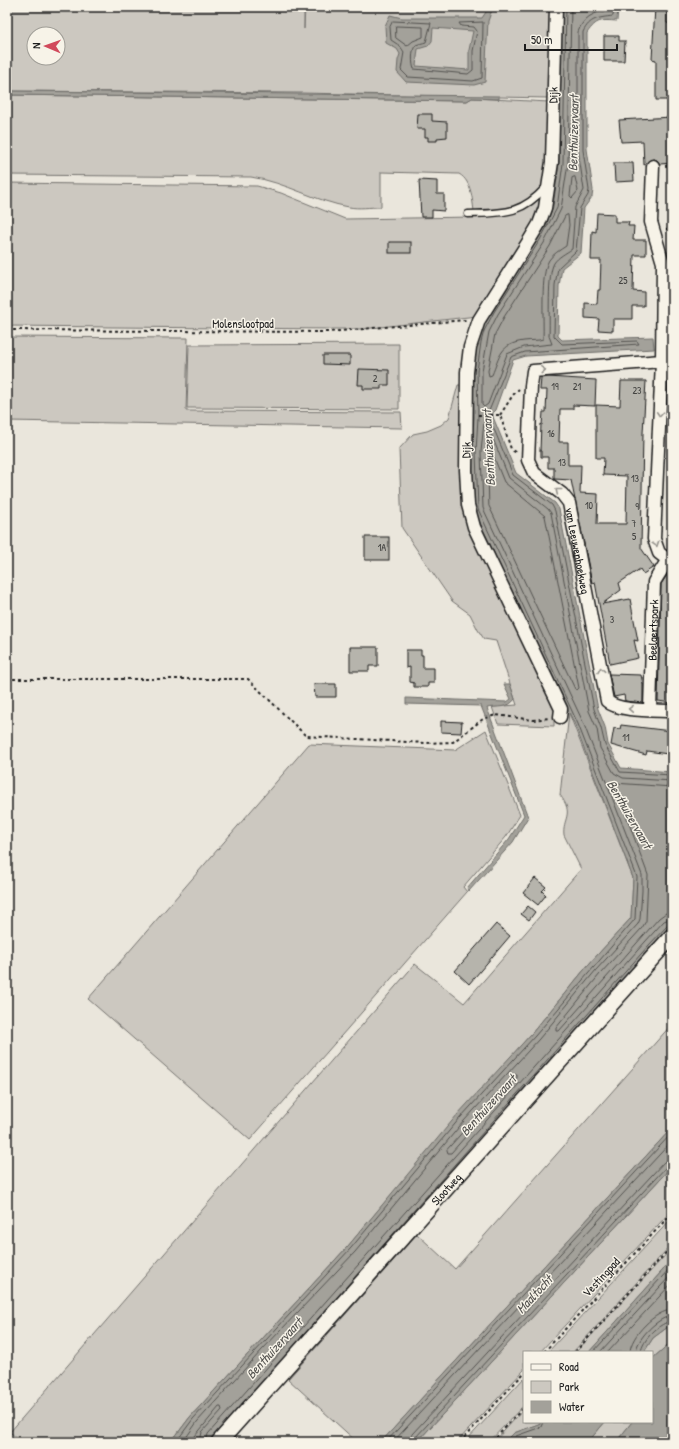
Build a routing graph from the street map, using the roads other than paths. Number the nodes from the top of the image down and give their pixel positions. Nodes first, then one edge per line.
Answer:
1 (556, 7) edge
2 (652, 166) dead end
3 (549, 183) junction
4 (468, 214) dead end
5 (668, 301) edge
6 (662, 361) junction
7 (669, 562) edge
8 (650, 709) junction
9 (672, 711) edge
10 (560, 717) road end
11 (672, 936) edge
12 (219, 1442) edge

1 - 3 street, Dijk
2 - 5 street
3 - 4 lane
3 - 10 street, Dijk
5 - 6 street
6 -> 7 street
8 -> 6 street, van Leeuwenhoekweg
7 - 8 street, Beelaertspark
8 - 9 street
11 - 12 street, Slootweg

